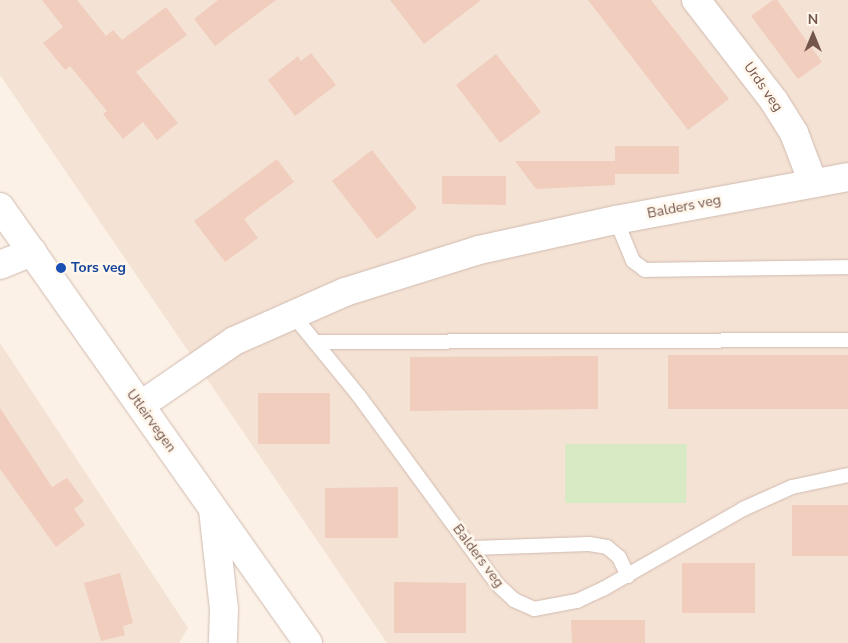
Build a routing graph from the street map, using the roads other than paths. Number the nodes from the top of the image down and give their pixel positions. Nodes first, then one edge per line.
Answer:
1 (696, 0) edge
2 (848, 177) edge
3 (813, 183) junction
4 (0, 207) edge
5 (616, 220) junction
6 (32, 252) junction
7 (0, 265) edge
8 (848, 267) edge
9 (293, 315) junction
10 (848, 340) edge
11 (315, 342) junction
12 (140, 405) junction
13 (848, 475) edge
14 (213, 506) junction
15 (472, 548) junction
16 (628, 576) junction
17 (298, 641) edge
18 (223, 643) edge

1 - 3 street, Urds veg
2 - 3 street, Balders veg
3 - 5 street, Balders veg
4 - 6 street, Utleirvegen
5 - 8 lane
5 - 9 street, Balders veg
6 - 7 street
6 - 12 street, Utleirvegen
9 - 11 lane, Balders veg
9 - 12 street, Balders veg
10 - 11 lane
11 - 15 lane, Balders veg
12 - 14 street, Utleirvegen
13 - 16 lane, Balders veg
14 - 17 street, Utleirvegen
14 - 18 street
15 - 16 lane
15 - 16 lane, Balders veg

